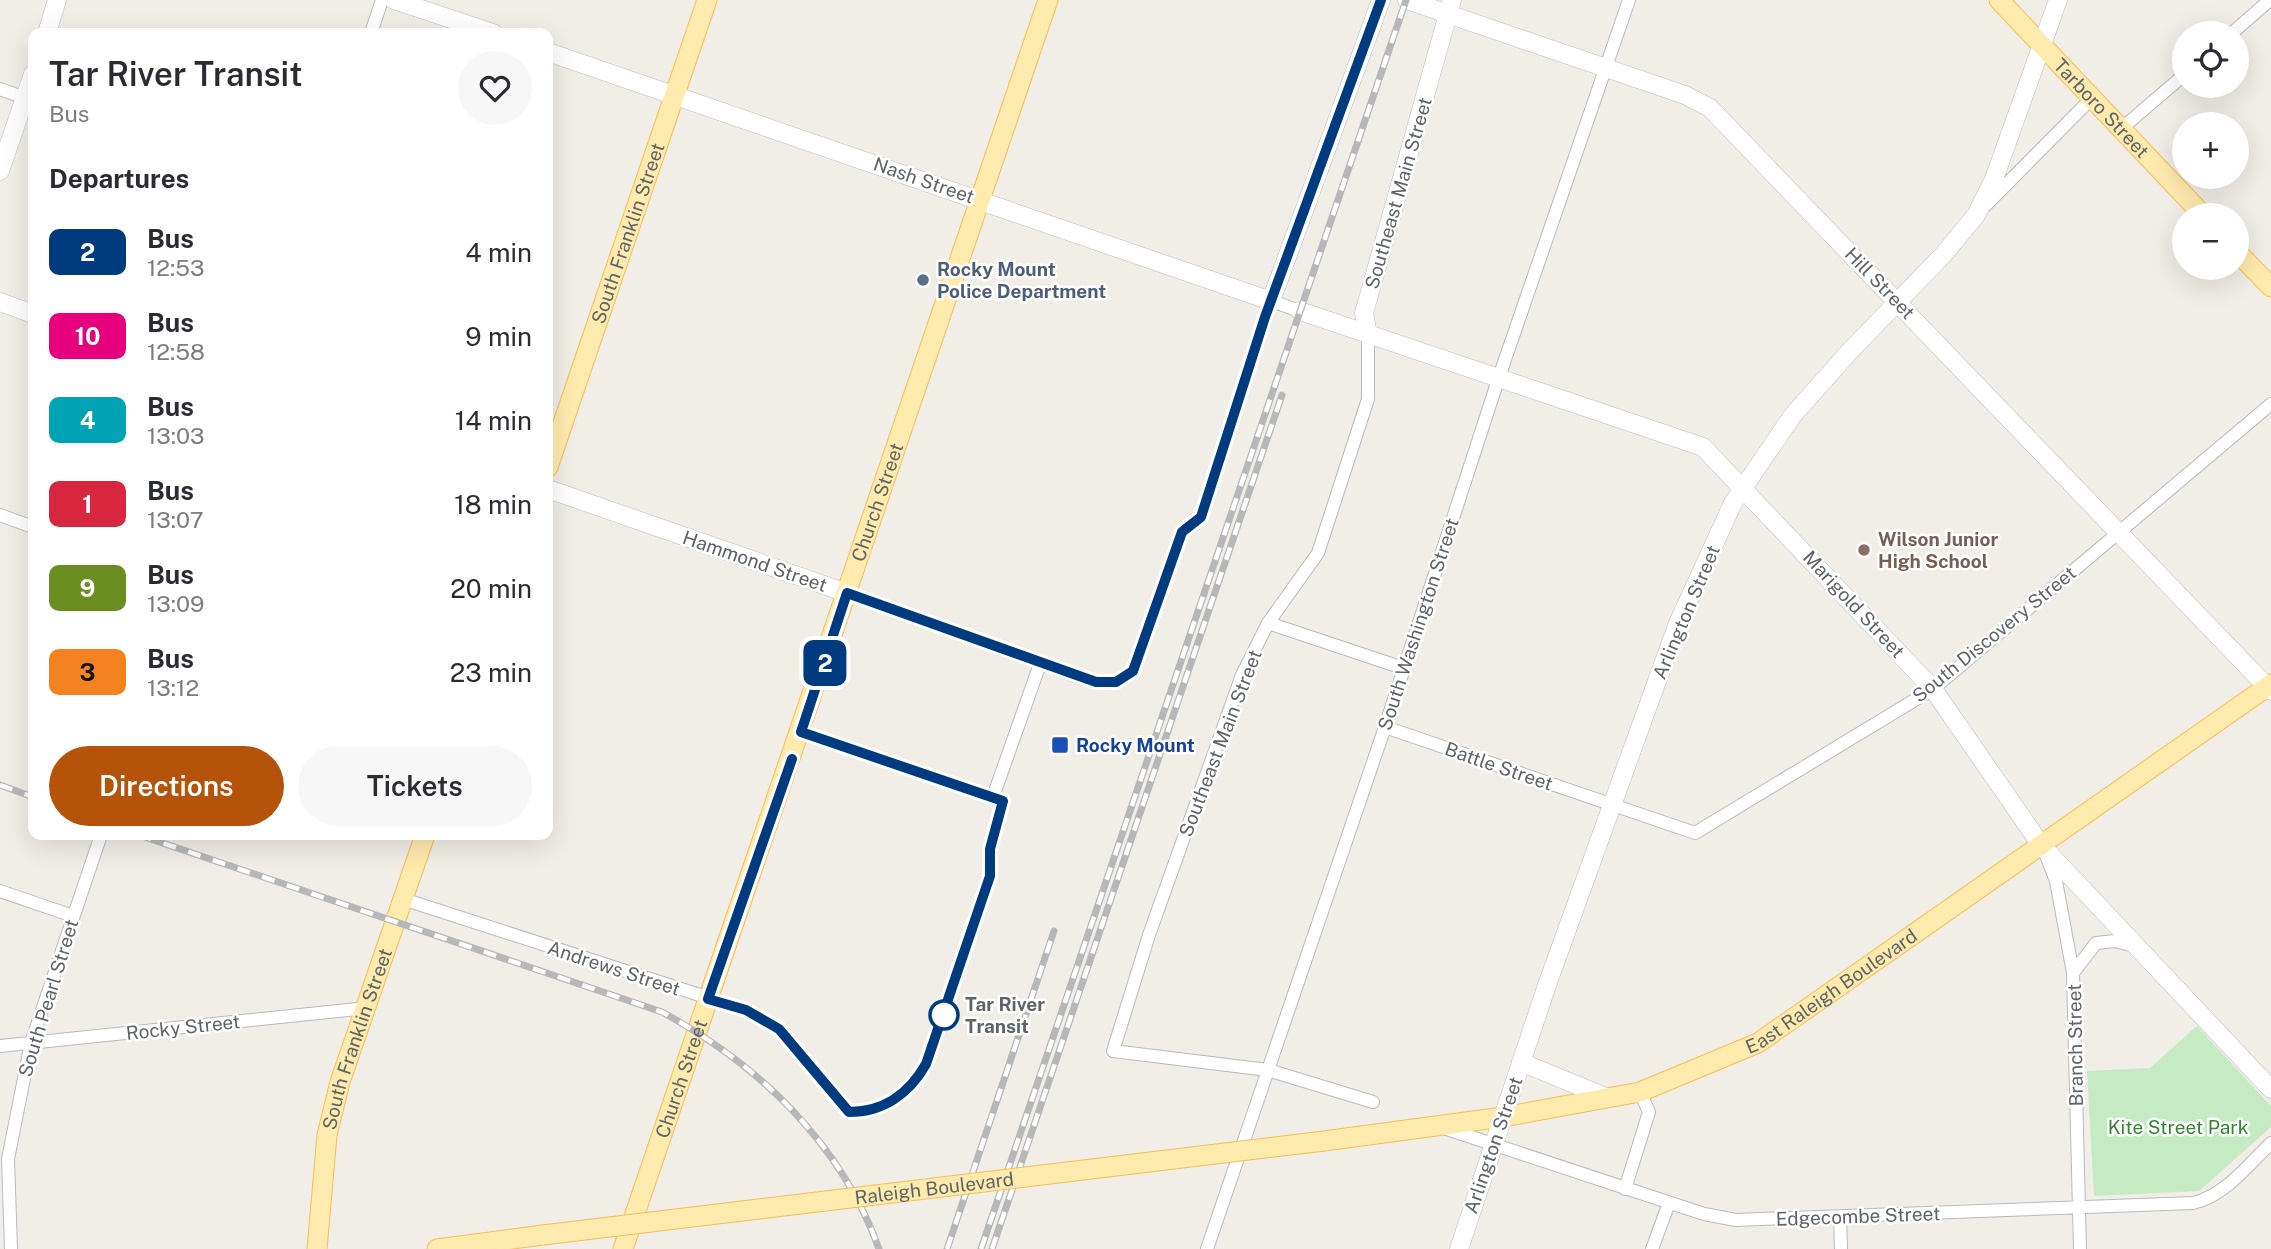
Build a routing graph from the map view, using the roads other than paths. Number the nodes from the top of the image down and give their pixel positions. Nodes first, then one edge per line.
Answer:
1 (58, 0) edge
2 (382, 0) edge
3 (394, 0) edge
4 (707, 0) edge
5 (1048, 0) edge
6 (1381, 0) edge
7 (1407, 0) edge
8 (1629, 0) edge
9 (1999, 0) edge
10 (2058, 0) edge
11 (2270, 0) edge
12 (1450, 7) edge
13 (2246, 21) edge
14 (49, 28) edge
15 (373, 28) edge
16 (478, 28) edge
17 (2042, 47) junction
18 (553, 54) edge
19 (1607, 69) junction
20 (2172, 85) edge
21 (0, 89) edge
22 (28, 89) edge
23 (675, 94) junction
24 (25, 98) junction
25 (2091, 99) junction
26 (2121, 129) junction
27 (0, 170) edge
28 (980, 199) junction
29 (2192, 203) edge
30 (1976, 215) junction
31 (2249, 264) edge
32 (2271, 287) edge
33 (1271, 300) junction
34 (0, 302) edge
35 (1897, 302) junction
36 (1300, 311) joint
37 (28, 312) edge
38 (1368, 335) junction
39 (1499, 377) junction
40 (2271, 404) edge
41 (553, 452) edge
42 (1742, 486) junction
43 (553, 491) edge
44 (0, 515) edge
45 (28, 525) edge
46 (2120, 531) junction
47 (847, 593) junction
48 (1268, 623) junction
49 (1040, 664) junction
50 (1403, 668) junction
51 (2270, 687) edge
52 (1933, 689) junction
53 (1385, 727) junction
54 (801, 732) junction
55 (1614, 806) junction
56 (99, 840) edge
57 (423, 840) edge
58 (2041, 845) junction
59 (0, 891) edge
60 (403, 899) junction
61 (74, 916) junction
62 (2140, 948) junction
63 (2073, 973) junction
64 (708, 999) junction
65 (367, 1007) junction
66 (31, 1043) junction
67 (0, 1046) edge
68 (1521, 1062) junction
69 (808, 1063) dead end
70 (1268, 1070) junction
71 (2271, 1089) edge
72 (1640, 1092) junction
73 (1608, 1098) junction
74 (1373, 1102) dead end
75 (1503, 1117) junction
76 (1437, 1125) junction
77 (1324, 1141) joint
78 (2271, 1143) edge
79 (1493, 1144) junction
80 (1625, 1189) junction
81 (1669, 1203) junction
82 (2079, 1207) junction
83 (1840, 1217) junction
84 (11, 1249) edge
85 (317, 1249) edge
86 (437, 1249) edge
87 (623, 1249) edge
88 (1207, 1249) edge
89 (1459, 1249) edge
90 (1653, 1249) edge
91 (1841, 1249) edge
92 (2080, 1249) edge

1 - 14 street
2 - 15 street
3 - 16 street
4 - 23 main road, South Franklin Street
5 - 28 main road, Church Street
6 - 33 street
7 - 12 street, Hill Street
8 - 19 street, South Washington Street
9 - 17 main road, Tarboro Street
10 - 17 street, Arlington Street
11 - 13 street
12 - 19 street, Hill Street
12 - 38 street, Southeast Main Street
17 - 25 main road, Tarboro Street
17 - 30 street, Arlington Street
18 - 23 street, Nash Street
19 - 35 street, Hill Street
19 - 39 street, South Washington Street
20 - 26 street
21 - 24 street
22 - 24 street
23 - 28 street, Nash Street
23 - 41 main road, South Franklin Street
24 - 27 street
25 - 26 main road, Tarboro Street
25 - 30 street
26 - 29 main road, Tarboro Street
28 - 33 street, Nash Street
28 - 47 main road, Church Street
30 - 35 street, Arlington Street
31 - 32 main road
33 - 36 street, Nash Street
33 - 49 street, Hammond Street
34 - 37 street
35 - 42 street, Arlington Street
35 - 46 street, Hill Street
36 - 38 street, Marigold Street
38 - 39 street, Marigold Street
38 - 48 street, Southeast Main Street
39 - 42 street, Marigold Street
39 - 50 street, South Washington Street
40 - 46 street, South Discovery Street
42 - 52 street, Marigold Street
42 - 55 street, Arlington Street
43 - 47 street, Hammond Street
44 - 45 street
46 - 51 street, Hill Street
46 - 52 street, South Discovery Street
47 - 49 street, Hammond Street
47 - 54 main road, Church Street
48 - 50 street
48 - 70 street, Southeast Main Street
49 - 54 street
50 - 53 street, South Washington Street
51 - 58 main road, East Raleigh Boulevard
52 - 55 street, South Discovery Street
52 - 58 street, Marigold Street
53 - 55 street, Battle Street
53 - 70 street, South Washington Street
54 - 64 main road, Church Street
55 - 68 street, Arlington Street
56 - 61 street, South Pearl Street
57 - 60 main road, South Franklin Street
58 - 62 street, Marigold Street
58 - 63 street, Branch Street
58 - 72 main road, East Raleigh Boulevard
59 - 61 street
60 - 64 street, Andrews Street
60 - 65 main road, South Franklin Street
61 - 66 street, South Pearl Street
62 - 63 street
62 - 71 street, Marigold Street
63 - 82 street, Branch Street
64 - 69 street, Andrews Street
64 - 87 main road, Church Street
65 - 66 street, Rocky Street
65 - 85 main road, South Franklin Street
66 - 67 street, Rocky Street
66 - 84 street, South Pearl Street
68 - 73 street
68 - 75 street, Arlington Street
70 - 74 street
70 - 88 street, South Washington Street
72 - 73 main road, East Raleigh Boulevard
72 - 80 street
73 - 75 main road, East Raleigh Boulevard
75 - 76 main road, East Raleigh Boulevard
75 - 79 street, Arlington Street
76 - 77 main road, East Raleigh Boulevard
76 - 79 street, Edgecombe Street
77 - 86 main road, Raleigh Boulevard, bridge
78 - 82 street, Edgecombe Street
79 - 80 street, Edgecombe Street
79 - 89 street, Arlington Street
80 - 81 street, Edgecombe Street
81 - 83 street, Edgecombe Street
81 - 90 street
82 - 83 street, Edgecombe Street
82 - 92 street, Branch Street
83 - 91 street

